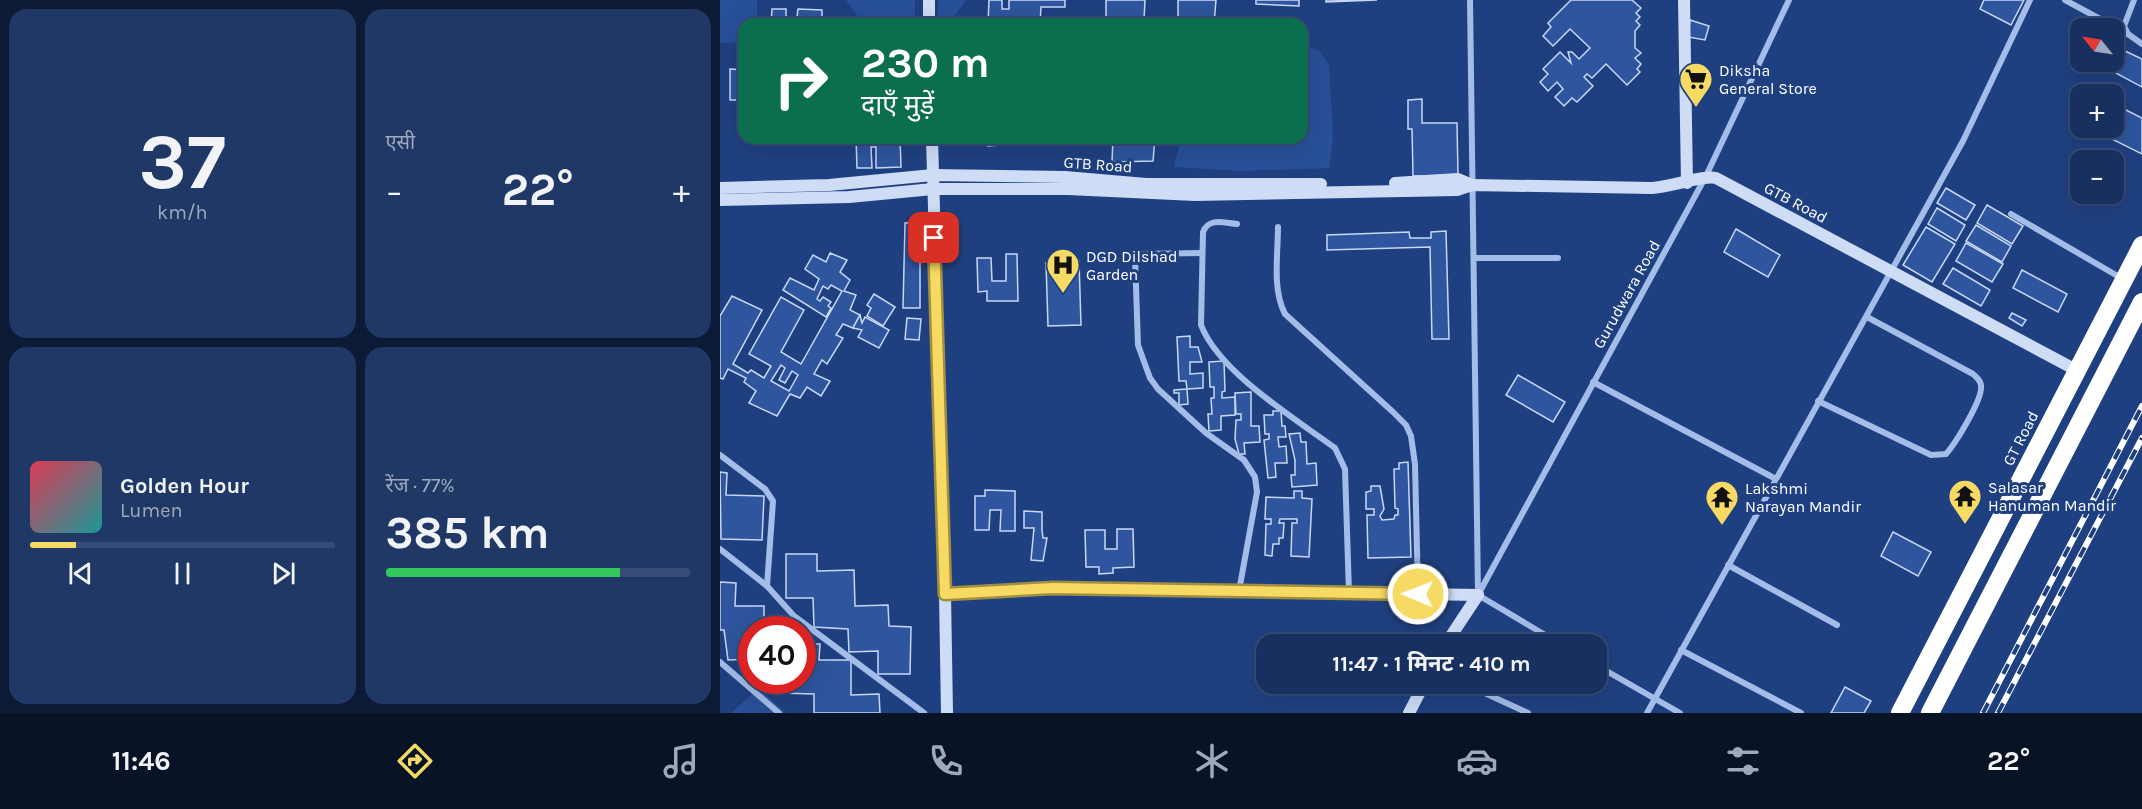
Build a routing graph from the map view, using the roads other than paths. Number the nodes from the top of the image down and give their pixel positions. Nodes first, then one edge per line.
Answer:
1 (929, 0) edge
2 (1470, 0) edge
3 (1684, 0) edge
4 (1789, 0) edge
5 (2030, 0) edge
6 (2065, 0) edge
7 (2134, 0) edge
8 (929, 18) edge
9 (2128, 34) junction
10 (2142, 44) edge
11 (932, 144) edge
12 (933, 175) junction
13 (1706, 176) junction
14 (1687, 183) junction
15 (1472, 185) junction
16 (720, 188) edge
17 (933, 189) junction
18 (1195, 190) junction
19 (720, 200) edge
20 (2011, 214) dead end
21 (1238, 224) dead end
22 (1278, 227) dead end
23 (2141, 250) edge
24 (1202, 253) junction
25 (1475, 258) junction
26 (1558, 258) dead end
27 (1891, 270) junction
28 (2124, 280) junction
29 (2141, 306) edge
30 (1867, 317) junction
31 (2078, 370) junction
32 (1593, 382) junction
33 (1818, 401) junction
34 (720, 454) edge
35 (1776, 479) junction
36 (720, 549) edge
37 (1728, 565) junction
38 (767, 586) junction
39 (1239, 591) junction
40 (1349, 593) junction
41 (945, 594) junction
42 (1418, 594) junction
43 (1478, 595) junction
44 (1837, 625) dead end
45 (1452, 634) edge
46 (1544, 634) edge
47 (1681, 650) junction
48 (720, 662) edge
49 (1607, 671) edge
50 (1419, 694) edge
51 (1487, 694) edge
52 (1654, 699) junction
53 (778, 713) edge
54 (924, 713) edge
55 (947, 713) edge
56 (1409, 713) edge
57 (1528, 713) edge
58 (1647, 713) edge
59 (1680, 713) edge
60 (1801, 713) edge
61 (1900, 713) edge
62 (1930, 713) edge

1 - 8 street
2 - 15 street
3 - 14 street
4 - 13 street, Gurudwara Road
5 - 27 street
6 - 9 street
7 - 9 street
9 - 10 street
11 - 12 street
12 - 16 street, GTB Road
12 - 17 street
12 - 18 street, GTB Road
13 - 14 street, GTB Road
13 - 27 street, GTB Road
13 - 32 street, Gurudwara Road
14 - 15 street, GTB Road
15 - 18 street, GTB Road
15 - 25 street
17 - 18 street, GTB Road
17 - 19 street, GTB Road
17 - 41 street
20 - 28 street
21 - 24 street
22 - 42 street
23 - 28 highway, GT Road
24 - 39 street
24 - 40 street
25 - 26 street
25 - 43 street
27 - 30 street
27 - 31 street, GTB Road
28 - 31 highway, GT Road
29 - 62 highway
30 - 33 street
30 - 33 street
31 - 61 highway, GT Road
32 - 35 street
32 - 43 street, Gurudwara Road
33 - 35 street
34 - 38 street
35 - 37 street
36 - 38 street
37 - 44 street
37 - 47 street
38 - 54 street
39 - 40 street
39 - 41 street
40 - 42 street
41 - 55 street
42 - 43 street
43 - 45 street
43 - 46 street
47 - 52 street
47 - 60 street
48 - 53 street
49 - 52 street
50 - 56 street
51 - 57 street
52 - 58 street
52 - 59 street

